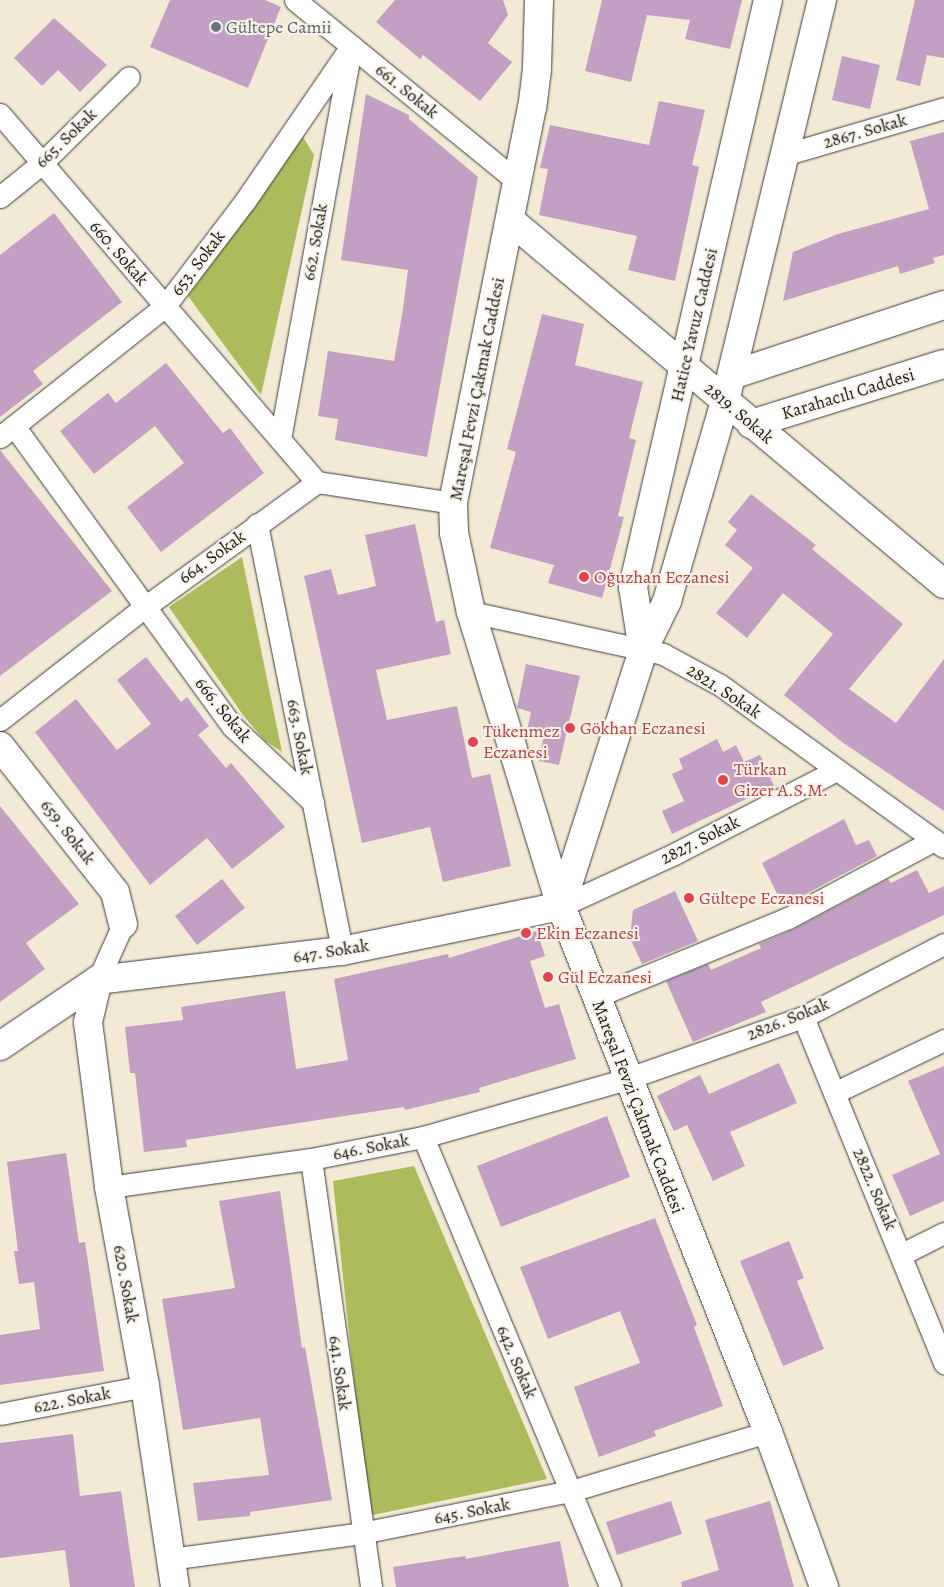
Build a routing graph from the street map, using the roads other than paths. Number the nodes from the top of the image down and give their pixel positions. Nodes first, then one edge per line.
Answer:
1 (295, 0) edge
2 (539, 0) edge
3 (768, 0) edge
4 (822, 0) edge
5 (351, 46) junction
6 (129, 76) dead end
7 (944, 108) edge
8 (0, 114) edge
9 (787, 154) junction
10 (42, 163) junction
11 (518, 182) junction
12 (0, 197) edge
13 (511, 221) junction
14 (944, 305) edge
15 (165, 306) junction
16 (944, 364) edge
17 (684, 367) junction
18 (732, 374) junction
19 (725, 401) junction
20 (751, 424) junction
21 (7, 431) edge
22 (280, 439) junction
23 (317, 482) junction
24 (453, 503) junction
25 (257, 524) junction
26 (944, 584) edge
27 (146, 606) junction
28 (470, 612) junction
29 (643, 650) junction
30 (0, 720) edge
31 (0, 746) edge
32 (837, 770) junction
33 (313, 802) junction
34 (939, 843) edge
35 (561, 906) junction
36 (123, 924) joint
37 (944, 944) edge
38 (342, 951) junction
39 (98, 980) junction
40 (595, 997) junction
41 (803, 1017) junction
42 (944, 1040) edge
43 (0, 1045) edge
44 (626, 1078) junction
45 (834, 1093) junction
46 (423, 1137) junction
47 (311, 1159) junction
48 (109, 1188) junction
49 (944, 1233) edge
50 (902, 1254) junction
51 (944, 1362) edge
52 (145, 1386) junction
53 (0, 1414) edge
54 (768, 1432) junction
55 (571, 1491) junction
56 (362, 1533) junction
57 (170, 1559) junction
58 (175, 1587) edge
59 (371, 1587) edge
60 (610, 1587) edge
61 (824, 1587) edge

1 - 5 street, 661. Sokak
2 - 11 street, Mareşal Fevzi Çakmak Caddesi
3 - 17 street, Hatice Yavuz Caddesi
4 - 9 street
5 - 11 street, 661. Sokak
5 - 15 street, 653. Sokak
5 - 22 street, 662. Sokak
6 - 10 street, 665. Sokak
7 - 9 street, 2867. Sokak
8 - 10 street, 660. Sokak
9 - 18 street
10 - 12 street, 665. Sokak
10 - 15 street, 660. Sokak
11 - 13 street, Mareşal Fevzi Çakmak Caddesi
13 - 17 street, 2819. Sokak
13 - 24 street, Mareşal Fevzi Çakmak Caddesi
14 - 18 street
15 - 21 street, 653. Sokak
15 - 22 street, 660. Sokak
16 - 20 street, Karahacılı Caddesi
17 - 19 street, 2819. Sokak
17 - 29 street, Hatice Yavuz Caddesi
18 - 19 street
19 - 20 street, 2819. Sokak
19 - 29 street
20 - 26 street, 2819. Sokak
21 - 27 street, 666. Sokak
22 - 23 street, 660. Sokak
23 - 24 street
23 - 25 street, 664. Sokak
24 - 28 street, Mareşal Fevzi Çakmak Caddesi
25 - 27 street, 664. Sokak
25 - 33 street, 663. Sokak
27 - 30 street, 664. Sokak
27 - 33 street, 666. Sokak
28 - 29 street, 2821. Sokak
28 - 35 street, Mareşal Fevzi Çakmak Caddesi
29 - 32 street, 2821. Sokak
29 - 35 street
31 - 36 street, 659. Sokak
32 - 34 street, 2821. Sokak
32 - 35 street, 2827. Sokak
33 - 38 street, 663. Sokak
34 - 40 street
35 - 38 street, 647. Sokak
35 - 40 street, Mareşal Fevzi Çakmak Caddesi
36 - 39 street
37 - 41 street, 2826. Sokak
38 - 39 street, 647. Sokak
39 - 43 street
39 - 48 street, 620. Sokak
40 - 44 street, Mareşal Fevzi Çakmak Caddesi
41 - 44 street, 2826. Sokak
41 - 45 street, 2822. Sokak
42 - 45 street
44 - 46 street, 646. Sokak
44 - 54 street, Mareşal Fevzi Çakmak Caddesi
45 - 50 street, 2822. Sokak
46 - 47 street, 646. Sokak
46 - 55 street, 642. Sokak
47 - 48 street, 646. Sokak
47 - 56 street, 641. Sokak
48 - 52 street, 620. Sokak
49 - 50 street
50 - 51 street, 2822. Sokak
52 - 53 street, 622. Sokak
52 - 57 street, 620. Sokak
54 - 55 street, 645. Sokak
54 - 61 street, Mareşal Fevzi Çakmak Caddesi
55 - 56 street, 645. Sokak
55 - 60 street, 642. Sokak
56 - 57 street, 645. Sokak
56 - 59 street, 641. Sokak
57 - 58 street, 620. Sokak

